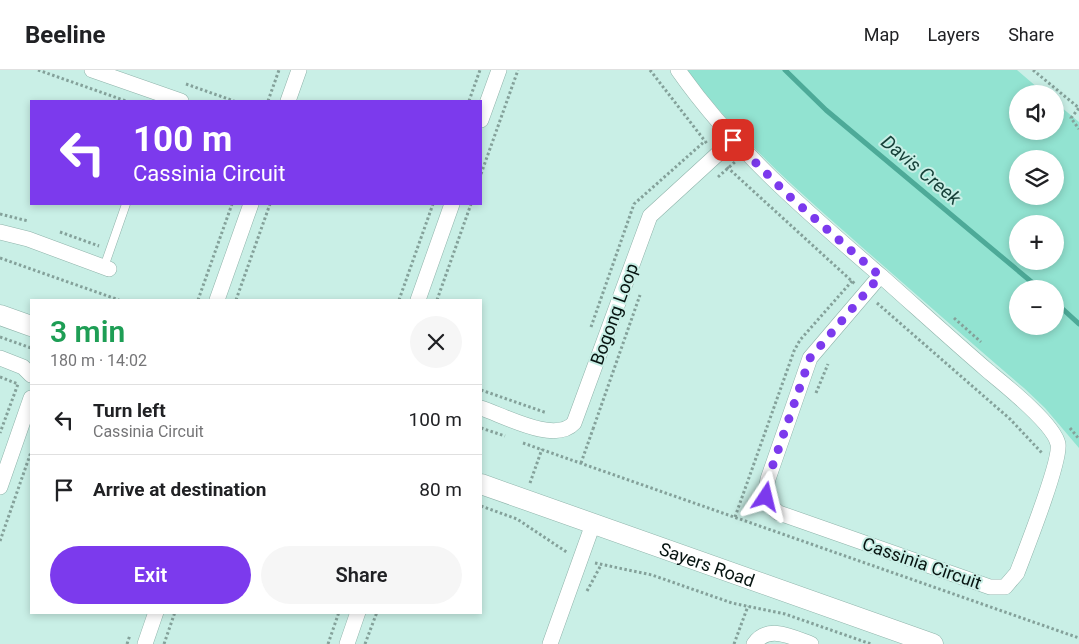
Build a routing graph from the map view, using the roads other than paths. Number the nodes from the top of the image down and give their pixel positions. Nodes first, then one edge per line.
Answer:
1 (92, 70) edge
2 (299, 70) edge
3 (499, 70) edge
4 (678, 70) edge
5 (164, 98) edge
6 (288, 100) edge
7 (482, 117) edge
8 (733, 140) junction
9 (126, 205) edge
10 (251, 205) edge
11 (452, 205) edge
12 (0, 232) edge
13 (107, 268) joint
14 (880, 276) junction
15 (217, 299) edge
16 (418, 299) edge
17 (0, 315) edge
18 (30, 326) edge
19 (0, 358) edge
20 (30, 374) edge
21 (30, 401) edge
22 (482, 408) edge
23 (482, 484) edge
24 (0, 487) edge
25 (593, 524) junction
26 (155, 614) edge
27 (357, 614) edge
28 (145, 644) edge
29 (347, 644) edge
30 (550, 644) edge
31 (754, 644) edge
32 (811, 644) edge
33 (933, 644) edge

1 - 5 street
2 - 6 street
3 - 7 street
4 - 8 street, Cassinia Circuit
8 - 14 street, Cassinia Circuit
8 - 22 street, Bogong Loop
9 - 13 lane
10 - 15 street
11 - 16 street
12 - 13 street
14 - 14 street, Cassinia Circuit
17 - 18 street
19 - 20 street
21 - 24 street
23 - 25 street, Sayers Road
25 - 30 street
25 - 33 street, Sayers Road
26 - 28 street
27 - 29 street
31 - 32 street

